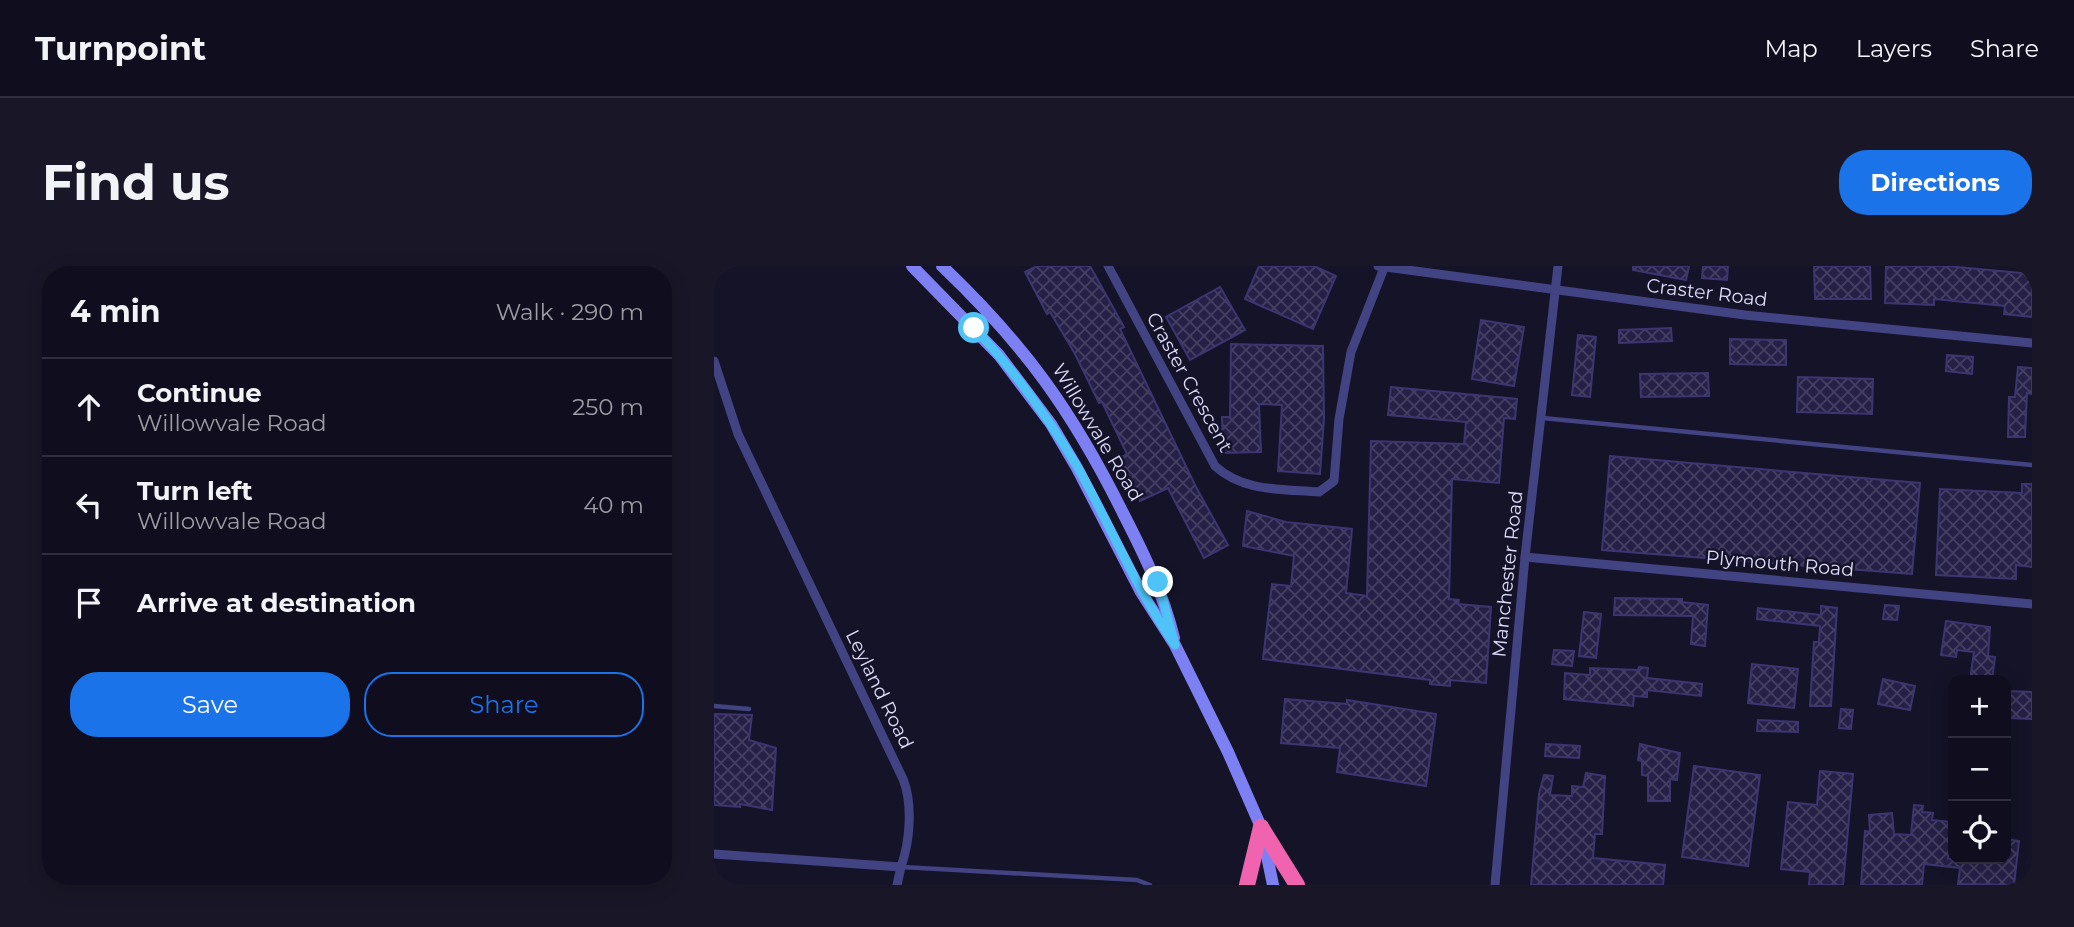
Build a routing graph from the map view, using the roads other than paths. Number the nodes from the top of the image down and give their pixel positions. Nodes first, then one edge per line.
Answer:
1 (912, 266) edge
2 (942, 266) edge
3 (1108, 266) edge
4 (1558, 266) edge
5 (1381, 267) edge
6 (1555, 292) junction
7 (2032, 343) edge
8 (714, 361) edge
9 (718, 391) edge
10 (1542, 418) junction
11 (2032, 465) edge
12 (1525, 557) junction
13 (2032, 604) edge
14 (1175, 645) junction
15 (714, 706) edge
16 (749, 709) dead end
17 (1261, 827) junction
18 (714, 854) edge
19 (901, 867) junction
20 (897, 885) edge
21 (1150, 885) edge
22 (1247, 885) edge
23 (1273, 885) edge
24 (1297, 885) edge
25 (1495, 885) edge

1 - 14 main road, Willowvale Road
2 - 14 main road, Willowvale Road
3 - 5 street, Craster Crescent
4 - 6 street, Manchester Road
5 - 6 street, Craster Road
6 - 7 street, Craster Road
6 - 10 street, Manchester Road
8 - 9 street, Leyland Road
9 - 19 street, Leyland Road
10 - 11 lane
10 - 12 street, Manchester Road
12 - 13 street, Plymouth Road
12 - 25 street, Manchester Road
14 - 17 main road, Willowvale Road
15 - 16 lane
17 - 22 highway
17 - 23 main road, Willowvale Road
17 - 24 highway
18 - 19 street
19 - 20 street, Leyland Road
19 - 21 lane

